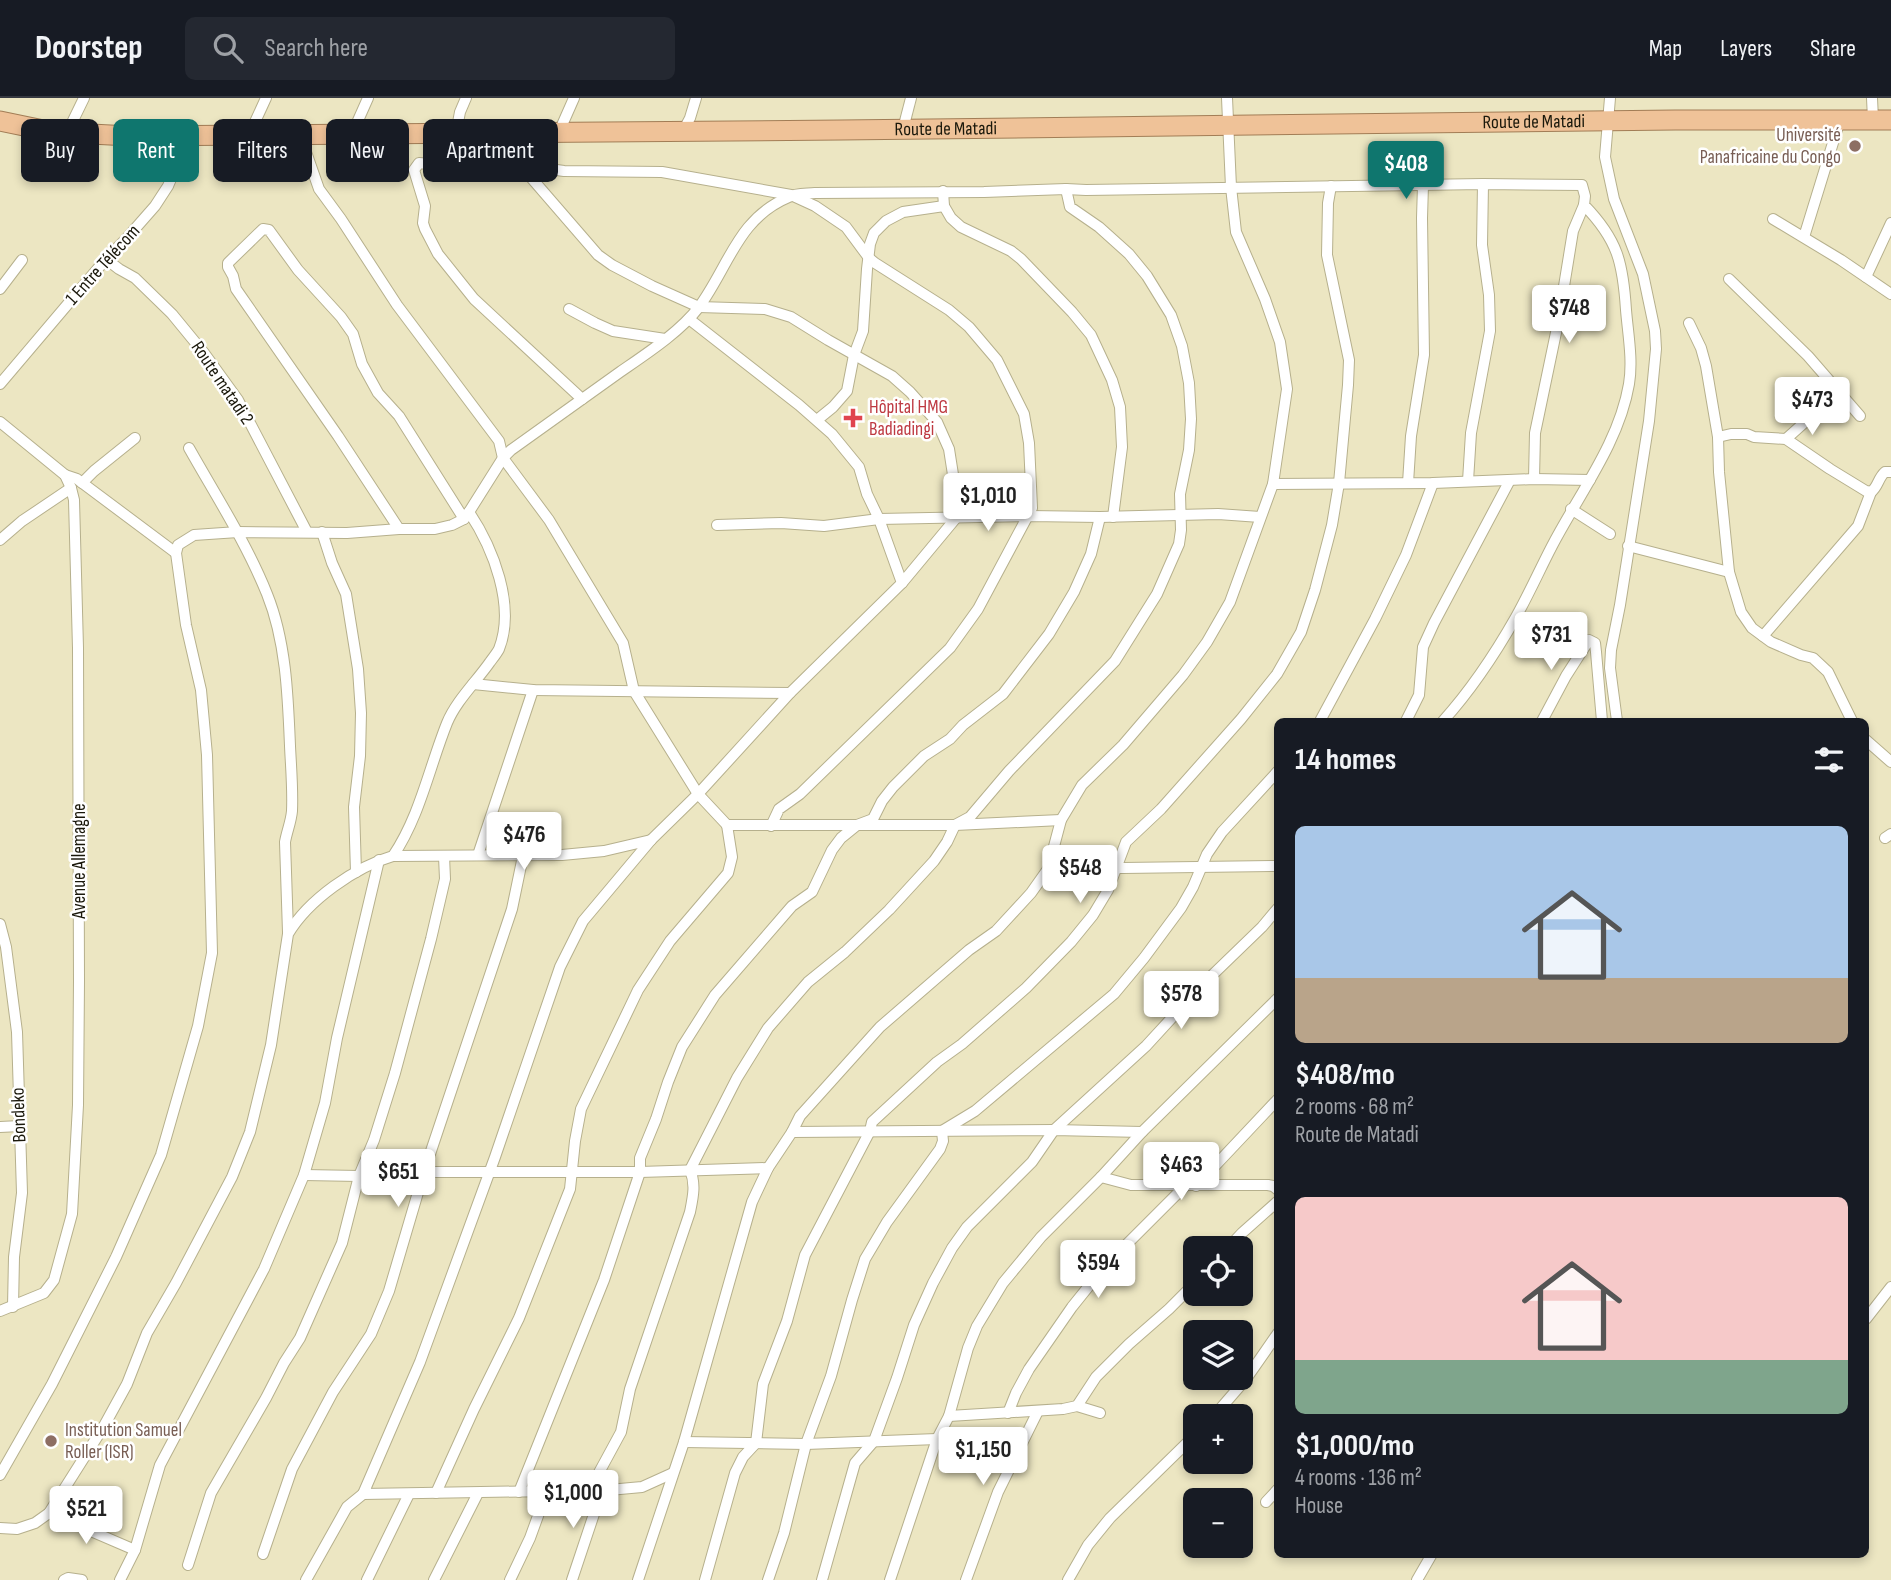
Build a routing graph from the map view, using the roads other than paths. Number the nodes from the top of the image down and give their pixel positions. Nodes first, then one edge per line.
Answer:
1 (84, 98) edge
2 (266, 98) edge
3 (368, 98) edge
4 (466, 98) edge
5 (574, 98) edge
6 (696, 98) edge
7 (911, 98) edge
8 (1610, 98) edge
9 (1872, 98) edge
10 (1231, 100) edge
11 (74, 119) edge
12 (256, 119) edge
13 (359, 119) edge
14 (459, 119) edge
15 (1840, 120) junction
16 (1882, 120) edge
17 (0, 121) edge
18 (1609, 122) junction
19 (21, 125) edge
20 (1229, 125) junction
21 (903, 129) junction
22 (683, 131) junction
23 (559, 132) joint
24 (423, 163) edge
25 (312, 169) edge
26 (558, 170) edge
27 (170, 182) edge
28 (536, 182) edge
29 (1483, 184) junction
30 (1423, 185) junction
31 (1331, 186) junction
32 (1231, 187) junction
33 (1066, 189) junction
34 (943, 191) junction
35 (791, 195) junction
36 (1584, 205) junction
37 (944, 206) junction
38 (1773, 219) dead end
39 (1891, 223) edge
40 (1804, 237) junction
41 (869, 258) junction
42 (106, 259) junction
43 (22, 260) dead end
44 (1866, 277) junction
45 (1729, 279) dead end
46 (0, 289) edge
47 (1891, 294) edge
48 (699, 307) junction
49 (569, 309) dead end
50 (689, 319) junction
51 (1689, 323) dead end
52 (665, 339) junction
53 (855, 355) junction
54 (0, 384) edge
55 (1841, 394) junction
56 (582, 399) junction
57 (1860, 416) dead end
58 (817, 420) junction
59 (0, 422) edge
60 (1718, 437) junction
61 (135, 438) dead end
62 (1786, 439) junction
63 (189, 448) dead end
64 (503, 458) junction
65 (1891, 472) edge
66 (1534, 479) junction
67 (1510, 480) junction
68 (1590, 480) junction
69 (1468, 481) junction
70 (1339, 483) junction
71 (1408, 483) junction
72 (1433, 483) junction
73 (1273, 484) junction
74 (77, 486) junction
75 (1871, 492) junction
76 (1571, 509) junction
77 (467, 516) junction
78 (1029, 516) junction
79 (1181, 516) junction
80 (956, 517) junction
81 (1100, 517) junction
82 (1113, 517) junction
83 (1260, 517) junction
84 (879, 519) junction
85 (717, 525) dead end
86 (399, 529) junction
87 (238, 532) junction
88 (307, 532) junction
89 (321, 532) junction
90 (1610, 534) dead end
91 (0, 540) edge
92 (1628, 546) junction
93 (176, 553) junction
94 (1729, 572) junction
95 (902, 583) junction
96 (1763, 636) junction
97 (473, 684) junction
98 (533, 690) junction
99 (634, 691) junction
100 (790, 693) junction
101 (1322, 718) edge
102 (1408, 718) edge
103 (1445, 718) edge
104 (1544, 718) edge
105 (1602, 718) edge
106 (1617, 718) edge
107 (1851, 718) edge
108 (1869, 743) edge
109 (1891, 762) edge
110 (1274, 775) edge
111 (698, 794) junction
112 (1061, 820) junction
113 (727, 825) junction
114 (857, 825) junction
115 (955, 825) junction
116 (771, 826) junction
117 (651, 840) junction
118 (478, 855) junction
119 (393, 856) junction
120 (444, 856) junction
121 (523, 856) junction
122 (379, 860) junction
123 (1202, 866) junction
124 (1274, 866) edge
125 (1116, 868) junction
126 (1048, 869) junction
127 (355, 872) junction
128 (1274, 913) edge
129 (0, 924) edge
130 (288, 934) junction
131 (1274, 1002) edge
132 (1274, 1103) edge
133 (20, 1126) junction
134 (0, 1127) edge
135 (1054, 1130) junction
136 (870, 1131) junction
137 (942, 1131) junction
138 (792, 1132) junction
139 (1142, 1132) junction
140 (768, 1168) junction
141 (690, 1170) junction
142 (424, 1172) junction
143 (488, 1172) junction
144 (640, 1172) junction
145 (572, 1173) junction
146 (303, 1175) junction
147 (359, 1175) junction
148 (1101, 1177) junction
149 (1190, 1186) junction
150 (1274, 1187) edge
151 (1274, 1205) edge
152 (1239, 1236) edge
153 (1891, 1287) edge
154 (1183, 1295) edge
155 (13, 1307) junction
156 (0, 1311) edge
157 (1869, 1314) edge
158 (1274, 1339) edge
159 (1224, 1404) edge
160 (1077, 1406) junction
161 (1038, 1411) junction
162 (1008, 1413) junction
163 (1100, 1413) dead end
164 (949, 1416) junction
165 (937, 1439) junction
166 (874, 1441) junction
167 (684, 1442) junction
168 (755, 1443) junction
169 (806, 1444) junction
170 (1183, 1448) edge
171 (673, 1473) junction
172 (0, 1474) edge
173 (602, 1490) junction
174 (547, 1491) junction
175 (589, 1491) junction
176 (519, 1492) junction
177 (436, 1493) junction
178 (478, 1493) junction
179 (1274, 1493) edge
180 (363, 1494) junction
181 (409, 1494) junction
182 (1266, 1502) dead end
183 (49, 1513) junction
184 (0, 1528) edge
185 (135, 1550) junction
186 (263, 1553) dead end
187 (1430, 1558) edge
188 (188, 1565) dead end
189 (64, 1580) edge
190 (82, 1580) edge
191 (120, 1580) edge
192 (306, 1580) edge
193 (367, 1580) edge
194 (434, 1580) edge
195 (510, 1580) edge
196 (572, 1580) edge
197 (638, 1580) edge
198 (705, 1580) edge
199 (768, 1580) edge
200 (822, 1580) edge
201 (890, 1580) edge
202 (966, 1580) edge
203 (1068, 1580) edge
204 (1417, 1580) edge

1 - 11 street
2 - 12 street
3 - 13 street
4 - 14 street
5 - 23 street
6 - 22 street
7 - 21 street
8 - 18 street
9 - 16 street
10 - 20 street
15 - 16 highway, Route de Matadi
15 - 18 highway, Route de Matadi
15 - 40 street
17 - 19 highway, Route de Matadi
18 - 20 highway, Route de Matadi
18 - 92 street
20 - 21 highway, Route de Matadi
20 - 32 street
21 - 22 highway, Route de Matadi
22 - 23 highway, Route de Matadi
24 - 56 street
25 - 64 street
26 - 35 street
27 - 42 street, 1 Entre Télécom
28 - 48 street
29 - 30 street
29 - 36 street
29 - 69 street
30 - 31 street
30 - 71 street
31 - 32 street
31 - 70 street
32 - 33 street
32 - 73 street
33 - 34 street
33 - 79 street
34 - 35 street
34 - 37 street
35 - 41 street
35 - 48 street
36 - 66 street
36 - 68 street
37 - 41 street
37 - 82 street
38 - 40 street
39 - 44 street
40 - 44 street
41 - 53 street
41 - 78 street
42 - 54 street, 1 Entre Télécom
42 - 88 street, Route matadi 2
43 - 46 street
44 - 47 street
45 - 55 street
48 - 50 street
48 - 53 street
49 - 52 street
50 - 52 street
50 - 58 street
51 - 60 street
52 - 56 street
53 - 58 street
53 - 80 street
55 - 57 street
55 - 62 street
56 - 64 street
58 - 84 street
59 - 74 street, Avenue Allemagne
60 - 62 street
60 - 94 street
61 - 74 street
62 - 75 street
63 - 87 street
64 - 77 street
64 - 99 street
65 - 75 street
66 - 67 street
66 - 68 street
67 - 69 street
67 - 102 street
68 - 76 street
69 - 72 street
70 - 71 street
70 - 73 street
70 - 125 street
71 - 72 street
72 - 101 street
73 - 83 street
74 - 91 street
74 - 93 street
74 - 155 street, Avenue Allemagne
75 - 96 street
76 - 90 street
76 - 103 street
77 - 86 street
77 - 86 street
77 - 97 street
78 - 80 street
78 - 81 street
78 - 116 street
79 - 82 street
79 - 83 street
79 - 115 street
80 - 84 street
80 - 95 street
81 - 82 street
81 - 114 street
83 - 112 street
84 - 85 street
84 - 95 street
86 - 89 street
87 - 88 street
87 - 93 street
87 - 130 street
88 - 89 street
89 - 127 street
92 - 94 street
92 - 106 street
93 - 172 street
94 - 96 street
95 - 100 street
96 - 107 street
97 - 98 street
97 - 119 street
98 - 99 street
98 - 118 street
99 - 100 street
99 - 111 street
100 - 111 street
104 - 105 street
108 - 109 street
110 - 123 street
111 - 113 street
111 - 117 street
112 - 115 street
112 - 126 street
113 - 116 street
113 - 145 street
114 - 115 street
114 - 116 street
114 - 144 street
115 - 141 street
117 - 121 street
117 - 143 street
118 - 120 street
118 - 121 street
119 - 120 street
119 - 122 street
120 - 147 street
121 - 142 street
122 - 127 street
122 - 146 street
123 - 124 street
123 - 125 street
123 - 137 street
125 - 126 street
125 - 136 street
126 - 138 street
127 - 130 street
128 - 135 street
129 - 133 street, Bondeko
130 - 183 street
131 - 139 street
132 - 149 street
133 - 134 street
133 - 155 street, Bondeko
135 - 137 street
135 - 139 street
135 - 166 street
136 - 137 street
136 - 138 street
136 - 168 street
137 - 169 street
138 - 140 street
139 - 148 street
140 - 141 street
140 - 167 street
141 - 144 street
141 - 175 street
142 - 143 street
142 - 147 street
142 - 186 street
143 - 145 street
143 - 180 street
144 - 145 street
144 - 176 street
145 - 177 street
146 - 147 street
146 - 185 street
147 - 188 street
148 - 149 street
148 - 164 street
149 - 150 street
149 - 162 street
151 - 152 street
153 - 157 street
154 - 160 street
155 - 156 street, Avenue Allemagne
158 - 159 street
160 - 161 street
160 - 163 street
161 - 162 street
161 - 202 street
162 - 164 street
164 - 165 street
165 - 166 street
165 - 201 street
166 - 169 street
166 - 200 street
167 - 168 street
167 - 171 street
168 - 169 street
168 - 198 street
169 - 199 street
170 - 203 street
171 - 173 street
171 - 197 street
173 - 175 street
173 - 196 street
174 - 175 street
174 - 176 street
174 - 195 street
176 - 178 street
177 - 178 street
177 - 181 street
178 - 194 street
179 - 182 street
180 - 181 street
180 - 192 street
181 - 193 street
183 - 184 street
183 - 185 street
185 - 191 street
187 - 204 street
189 - 190 street

